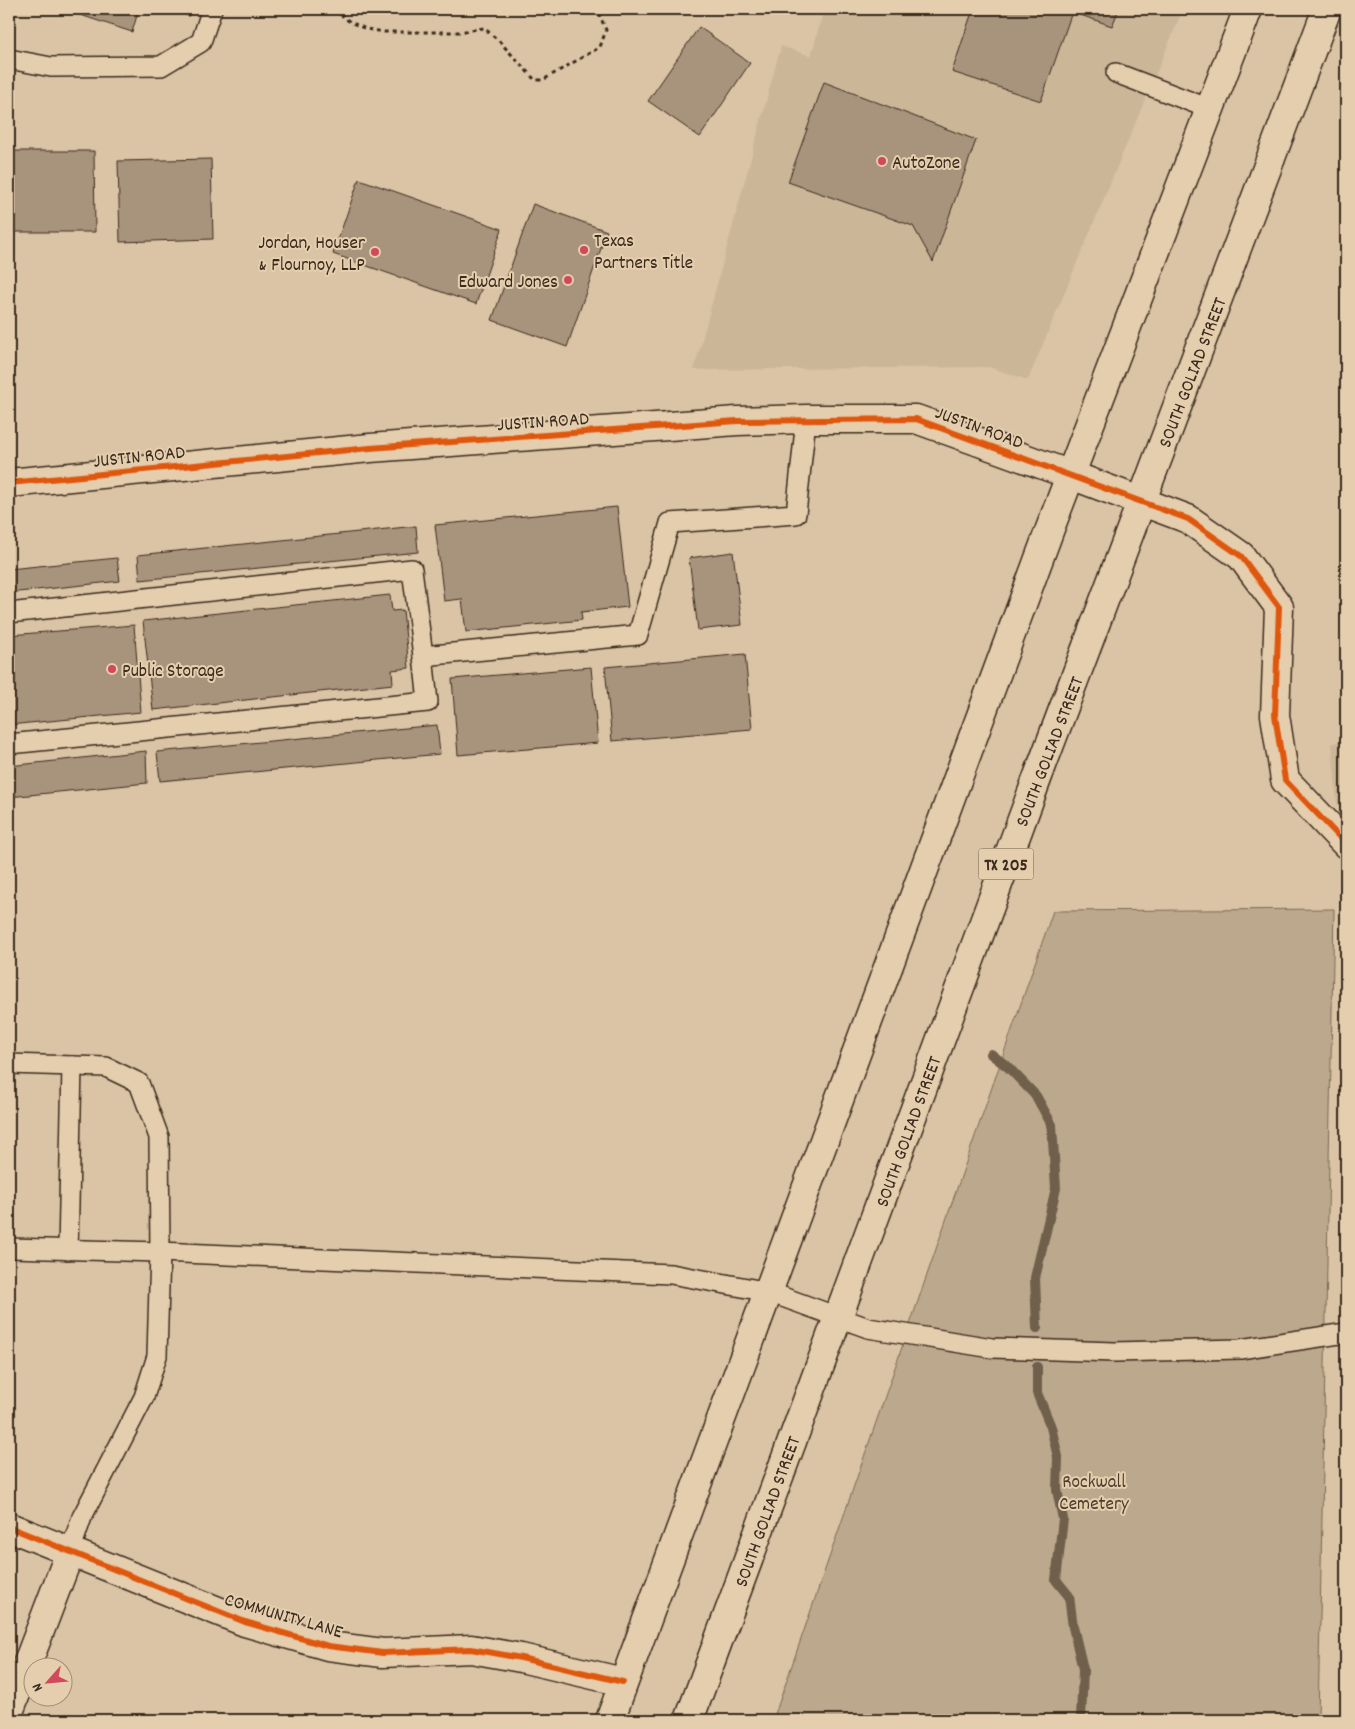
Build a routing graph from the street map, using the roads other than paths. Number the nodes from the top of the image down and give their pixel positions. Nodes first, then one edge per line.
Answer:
1 (212, 9) edge
2 (1248, 9) edge
3 (1327, 9) edge
4 (9, 59) edge
5 (1116, 73) dead end
6 (1210, 109) junction
7 (806, 419) junction
8 (1071, 475) junction
9 (9, 483) edge
10 (1142, 502) junction
11 (9, 612) edge
12 (423, 656) junction
13 (9, 744) edge
14 (1344, 837) edge
15 (9, 1064) edge
16 (72, 1066) junction
17 (9, 1248) edge
18 (68, 1250) junction
19 (160, 1252) junction
20 (769, 1292) junction
21 (838, 1318) junction
22 (1346, 1333) edge
23 (9, 1527) edge
24 (70, 1552) junction
25 (623, 1682) junction
26 (9, 1712) edge
27 (610, 1720) edge
28 (688, 1720) edge

1 - 4 lane
2 - 6 main road
3 - 10 main road, SOUTH GOLIAD STREET / TX 205
5 - 6 lane
6 - 8 main road
7 - 8 main road, JUSTIN ROAD
7 - 9 main road, JUSTIN ROAD
7 - 12 lane
8 - 10 main road, JUSTIN ROAD
8 - 20 main road
10 - 14 main road, JUSTIN ROAD
10 - 21 main road, SOUTH GOLIAD STREET / TX 205
11 - 12 lane
12 - 13 lane
15 - 16 lane
16 - 18 lane
16 - 19 lane
17 - 18 lane
18 - 19 lane
19 - 20 lane
19 - 24 lane
20 - 21 lane
20 - 25 main road
21 - 22 lane
21 - 28 main road, SOUTH GOLIAD STREET / TX 205
23 - 24 main road, COMMUNITY LANE
24 - 25 main road, COMMUNITY LANE
24 - 26 main road
25 - 27 main road

